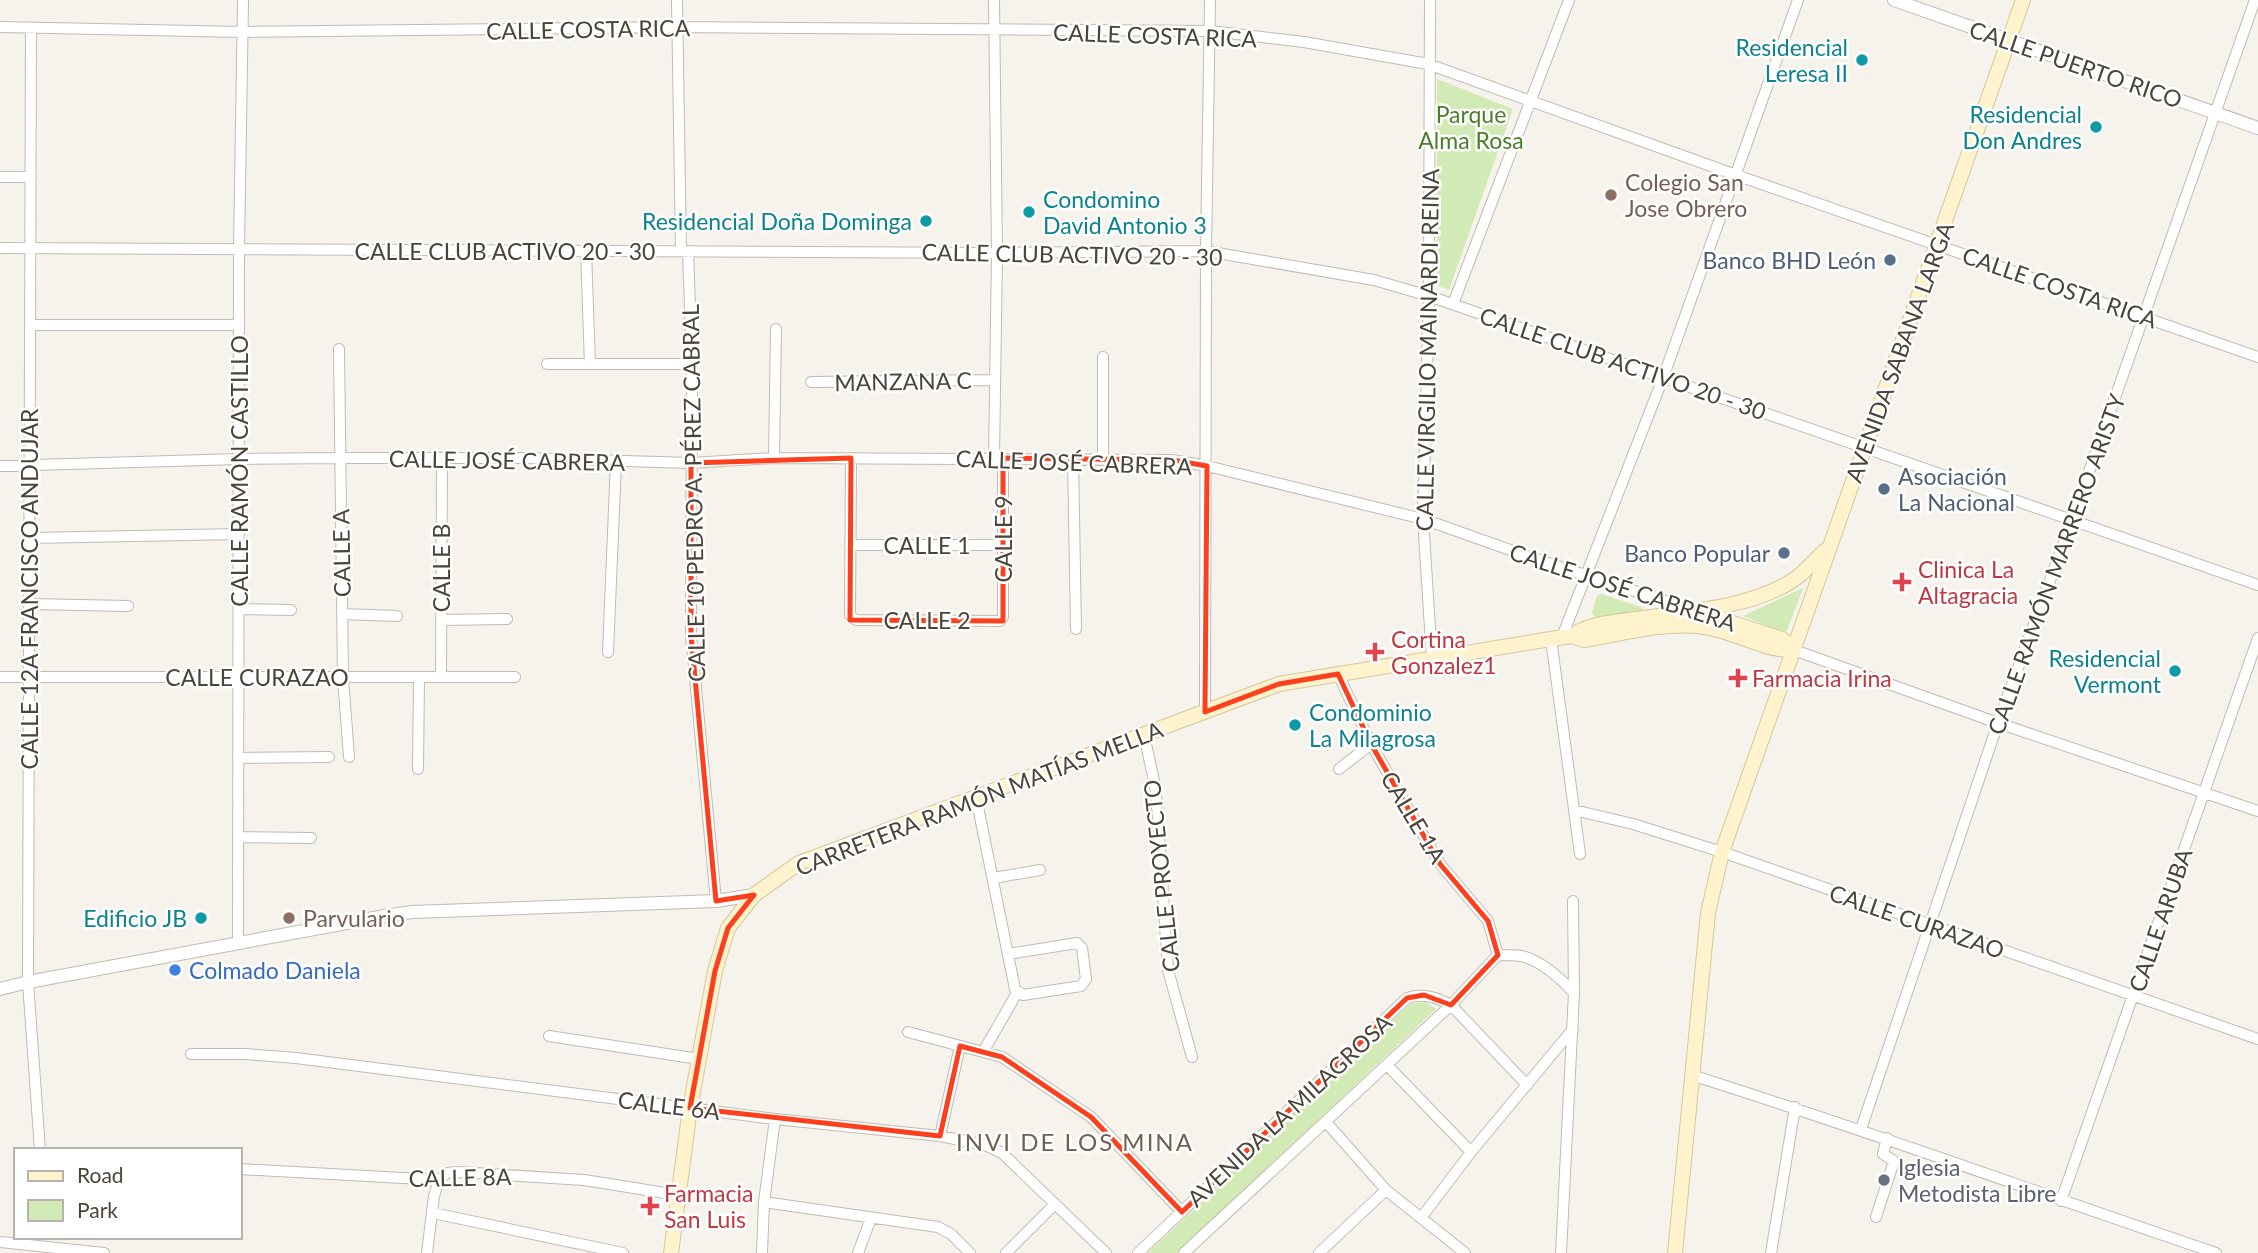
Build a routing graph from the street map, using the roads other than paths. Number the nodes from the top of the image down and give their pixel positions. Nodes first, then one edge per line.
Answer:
1 (243, 0) edge
2 (677, 0) edge
3 (994, 0) edge
4 (1210, 0) edge
5 (1430, 0) edge
6 (1569, 0) edge
7 (1798, 0) edge
8 (1894, 0) edge
9 (2024, 0) edge
10 (2255, 0) edge
11 (0, 27) edge
12 (678, 27) junction
13 (31, 28) junction
14 (994, 31) junction
15 (1211, 31) junction
16 (243, 32) junction
17 (2010, 41) junction
18 (1428, 64) junction
19 (1531, 101) junction
20 (2216, 113) junction
21 (2258, 128) edge
22 (1736, 175) junction
23 (0, 177) edge
24 (31, 177) junction
25 (1938, 244) junction
26 (0, 248) edge
27 (30, 248) junction
28 (239, 250) junction
29 (586, 251) junction
30 (685, 251) junction
31 (1206, 251) junction
32 (997, 253) junction
33 (1430, 296) junction
34 (1453, 304) junction
35 (2144, 316) junction
36 (30, 325) junction
37 (239, 325) junction
38 (776, 329) dead end
39 (339, 349) dead end
40 (1103, 356) dead end
41 (2258, 357) edge
42 (590, 364) junction
43 (692, 364) junction
44 (547, 365) dead end
45 (1663, 378) junction
46 (995, 380) junction
47 (811, 382) dead end
48 (1864, 446) junction
49 (339, 458) junction
50 (442, 458) junction
51 (774, 458) junction
52 (851, 458) junction
53 (998, 458) junction
54 (1073, 458) junction
55 (1103, 458) junction
56 (239, 459) junction
57 (616, 462) junction
58 (691, 463) junction
59 (0, 466) edge
60 (30, 466) junction
61 (1207, 466) junction
62 (1423, 519) junction
63 (2072, 520) junction
64 (239, 534) junction
65 (30, 538) junction
66 (850, 545) junction
67 (1003, 545) junction
68 (1829, 546) junction
69 (1585, 574) junction
70 (2258, 585) edge
71 (30, 604) junction
72 (128, 606) dead end
73 (239, 609) junction
74 (291, 610) dead end
75 (1693, 610) junction
76 (342, 614) junction
77 (397, 617) dead end
78 (507, 619) dead end
79 (441, 620) junction
80 (1002, 620) joint
81 (1076, 629) dead end
82 (1562, 637) junction
83 (2258, 638) edge
84 (1794, 650) junction
85 (608, 652) dead end
86 (1432, 659) junction
87 (1338, 674) junction
88 (0, 677) edge
89 (29, 677) junction
90 (238, 677) junction
91 (419, 677) junction
92 (441, 677) junction
93 (514, 677) dead end
94 (343, 678) junction
95 (1205, 712) junction
96 (1998, 723) junction
97 (1144, 735) junction
98 (1371, 744) junction
99 (330, 757) dead end
100 (349, 757) dead end
101 (238, 758) junction
102 (418, 769) dead end
103 (1339, 769) dead end
104 (2203, 792) junction
105 (976, 797) junction
106 (1574, 810) junction
107 (2258, 811) edge
108 (238, 837) junction
109 (311, 838) dead end
110 (1722, 852) junction
111 (1580, 854) dead end
112 (1040, 870) dead end
113 (993, 878) junction
114 (754, 895) junction
115 (716, 901) junction
116 (1573, 901) dead end
117 (1929, 925) junction
118 (238, 942) junction
119 (1008, 954) junction
120 (1498, 955) junction
121 (28, 982) junction
122 (0, 989) edge
123 (1017, 993) junction
124 (1574, 993) junction
125 (2133, 997) junction
126 (1451, 1005) junction
127 (1573, 1029) junction
128 (908, 1032) dead end
129 (549, 1036) dead end
130 (2258, 1039) edge
131 (960, 1046) junction
132 (983, 1052) junction
133 (191, 1054) dead end
134 (1192, 1057) dead end
135 (699, 1059) junction
136 (1387, 1065) junction
137 (1691, 1075) junction
138 (1527, 1085) junction
139 (1795, 1107) junction
140 (690, 1108) junction
141 (775, 1119) junction
142 (1326, 1122) junction
143 (1861, 1129) junction
144 (940, 1136) junction
145 (1887, 1138) junction
146 (40, 1148) edge
147 (1471, 1152) junction
148 (242, 1169) edge
149 (439, 1180) junction
150 (1386, 1190) junction
151 (678, 1195) junction
152 (2061, 1201) junction
153 (764, 1202) junction
154 (1055, 1204) junction
155 (1182, 1212) junction
156 (433, 1213) junction
157 (1876, 1217) dead end
158 (871, 1218) junction
159 (1421, 1218) junction
160 (0, 1242) edge
161 (36, 1245) edge
162 (104, 1253) edge
163 (427, 1253) edge
164 (623, 1253) edge
165 (671, 1253) edge
166 (762, 1253) edge
167 (858, 1253) edge
168 (970, 1253) edge
169 (1006, 1253) edge
170 (1106, 1253) edge
171 (1138, 1253) edge
172 (1184, 1253) edge
173 (1319, 1253) edge
174 (1465, 1253) edge
175 (1562, 1253) edge
176 (1675, 1253) edge
177 (1771, 1253) edge
178 (2216, 1253) edge

1 - 16 street, CALLE RAMÓN CASTILLO
2 - 12 street, CALLE 10 PEDRO A. PÉREZ CABRAL
3 - 14 street, CALLE 9
4 - 15 street
5 - 18 street, CALLE VIRGILIO MAINARDI REINA
6 - 19 street
7 - 22 street
8 - 17 street, CALLE PUERTO RICO
9 - 17 main road, AVENIDA SABANA LARGA
10 - 20 street, CALLE RAMÓN MARRERO ARISTY
11 - 13 street, CALLE COSTA RICA
12 - 14 street, CALLE COSTA RICA
12 - 16 street, CALLE COSTA RICA
12 - 30 street, CALLE 10 PEDRO A. PÉREZ CABRAL
13 - 16 street, CALLE COSTA RICA
13 - 24 street, CALLE 12A FRANCISCO ANDUJAR
14 - 15 street, CALLE COSTA RICA
14 - 32 street, CALLE 9
15 - 18 street, CALLE COSTA RICA
15 - 31 street
16 - 28 street, CALLE RAMÓN CASTILLO
17 - 20 street, CALLE PUERTO RICO
17 - 25 main road, AVENIDA SABANA LARGA
18 - 19 street, CALLE COSTA RICA
18 - 33 street, CALLE VIRGILIO MAINARDI REINA
19 - 22 street, CALLE COSTA RICA
19 - 34 street
20 - 21 street, CALLE PUERTO RICO
20 - 35 street, CALLE RAMÓN MARRERO ARISTY
22 - 25 street, CALLE COSTA RICA
22 - 45 street
23 - 24 street
24 - 27 street, CALLE 12A FRANCISCO ANDUJAR
25 - 35 street, CALLE COSTA RICA
25 - 48 main road, AVENIDA SABANA LARGA
26 - 27 street, CALLE CLUB ACTIVO 20 - 30
27 - 28 street, CALLE CLUB ACTIVO 20 - 30
27 - 36 street, CALLE 12A FRANCISCO ANDUJAR
28 - 29 street, CALLE CLUB ACTIVO 20 - 30
28 - 37 street, CALLE RAMÓN CASTILLO
29 - 30 street, CALLE CLUB ACTIVO 20 - 30
29 - 42 street
30 - 32 street, CALLE CLUB ACTIVO 20 - 30
30 - 43 street, CALLE 10 PEDRO A. PÉREZ CABRAL
31 - 32 street, CALLE CLUB ACTIVO 20 - 30
31 - 33 street, CALLE CLUB ACTIVO 20 - 30
31 - 61 street
32 - 46 street, CALLE 9
33 - 34 street, CALLE CLUB ACTIVO 20 - 30
33 - 62 street, CALLE VIRGILIO MAINARDI REINA
34 - 45 street, CALLE CLUB ACTIVO 20 - 30
35 - 41 street, CALLE COSTA RICA
35 - 63 street, CALLE RAMÓN MARRERO ARISTY
36 - 37 street
36 - 60 street, CALLE 12A FRANCISCO ANDUJAR
37 - 56 street, CALLE RAMÓN CASTILLO
38 - 51 street
39 - 49 street, CALLE A
40 - 55 street
42 - 43 street
42 - 44 street
43 - 58 street, CALLE 10 PEDRO A. PÉREZ CABRAL
45 - 48 street, CALLE CLUB ACTIVO 20 - 30
45 - 69 street
46 - 47 street, MANZANA C
46 - 53 street, CALLE 9
48 - 63 street, CALLE CLUB ACTIVO 20 - 30
48 - 68 main road, AVENIDA SABANA LARGA
49 - 50 street, CALLE JOSÉ CABRERA
49 - 56 street, CALLE JOSÉ CABRERA
49 - 76 street, CALLE A
50 - 57 street, CALLE JOSÉ CABRERA
50 - 79 street, CALLE B
51 - 52 street, CALLE JOSÉ CABRERA
51 - 58 street, CALLE JOSÉ CABRERA
52 - 53 street, CALLE JOSÉ CABRERA
52 - 66 street
53 - 54 street, CALLE JOSÉ CABRERA
53 - 67 street, CALLE 9
54 - 55 street, CALLE JOSÉ CABRERA
54 - 81 street
55 - 61 street, CALLE JOSÉ CABRERA
56 - 60 street, CALLE JOSÉ CABRERA
56 - 64 street, CALLE RAMÓN CASTILLO
57 - 58 street, CALLE JOSÉ CABRERA
57 - 85 street
58 - 115 street, CALLE 10 PEDRO A. PÉREZ CABRAL
59 - 60 street, CALLE JOSÉ CABRERA
60 - 65 street, CALLE 12A FRANCISCO ANDUJAR
61 - 62 street, CALLE JOSÉ CABRERA
61 - 95 street
62 - 69 street, CALLE JOSÉ CABRERA
62 - 86 street, CALLE VIRGILIO MAINARDI REINA
63 - 70 street, CALLE CLUB ACTIVO 20 - 30
63 - 96 street, CALLE RAMÓN MARRERO ARISTY
64 - 65 street
64 - 73 street, CALLE RAMÓN CASTILLO
65 - 71 street, CALLE 12A FRANCISCO ANDUJAR
66 - 67 street, CALLE 1
66 - 80 street, CALLE 2
67 - 80 street, CALLE 9
68 - 75 main road, CARRETERA RAMÓN MATÍAS MELLA
68 - 84 main road, AVENIDA SABANA LARGA
69 - 75 street, CALLE JOSÉ CABRERA
69 - 82 street
71 - 72 street
71 - 89 street, CALLE 12A FRANCISCO ANDUJAR
73 - 74 street
73 - 90 street, CALLE RAMÓN CASTILLO
75 - 82 main road, CARRETERA RAMÓN MATÍAS MELLA
75 - 84 main road, CALLE JOSÉ CABRERA
76 - 77 street
76 - 94 street, CALLE A
78 - 79 street
79 - 92 street, CALLE B
82 - 84 main road, CARRETERA RAMÓN MATÍAS MELLA
82 - 86 main road, CARRETERA RAMÓN MATÍAS MELLA
82 - 106 street
83 - 104 street, CALLE ARUBA
84 - 96 street, CALLE JOSÉ CABRERA
84 - 110 main road, AVENIDA SABANA LARGA
86 - 87 main road, CARRETERA RAMÓN MATÍAS MELLA
87 - 95 main road, CARRETERA RAMÓN MATÍAS MELLA
87 - 98 street, CALLE 1A
88 - 89 street, CALLE CURAZAO
89 - 90 street, CALLE CURAZAO
89 - 121 street, CALLE 12A FRANCISCO ANDUJAR
90 - 94 street, CALLE CURAZAO
90 - 101 street, CALLE RAMÓN CASTILLO
91 - 92 street, CALLE CURAZAO
91 - 94 street, CALLE CURAZAO
91 - 102 street
92 - 93 street, CALLE CURAZAO
94 - 100 street, CALLE A
95 - 97 main road, CARRETERA RAMÓN MATÍAS MELLA
96 - 104 street, CALLE JOSÉ CABRERA
96 - 117 street, CALLE RAMÓN MARRERO ARISTY
97 - 105 main road, CARRETERA RAMÓN MATÍAS MELLA
97 - 134 street, CALLE PROYECTO
98 - 103 street
98 - 120 street, CALLE 1A
99 - 101 street
101 - 108 street, CALLE RAMÓN CASTILLO
104 - 107 street, CALLE JOSÉ CABRERA
104 - 125 street, CALLE ARUBA
105 - 113 street
105 - 114 main road, CARRETERA RAMÓN MATÍAS MELLA
106 - 110 street, CALLE CURAZAO
106 - 111 street
108 - 109 street
108 - 118 street, CALLE RAMÓN CASTILLO
110 - 117 street, CALLE CURAZAO
110 - 137 main road, AVENIDA SABANA LARGA
112 - 113 street
113 - 119 street
114 - 115 street
114 - 135 main road, CARRETERA RAMÓN MATÍAS MELLA
115 - 118 street
116 - 124 street
117 - 125 street, CALLE CURAZAO
117 - 143 street, CALLE RAMÓN MARRERO ARISTY
118 - 121 street
119 - 123 street
119 - 123 street
120 - 124 street
120 - 126 street, AVENIDA LA MILAGROSA
121 - 122 street
121 - 146 street, CALLE 12A FRANCISCO ANDUJAR
123 - 132 street
124 - 127 street
125 - 130 street, CALLE CURAZAO
125 - 152 street, CALLE ARUBA
126 - 136 street, AVENIDA LA MILAGROSA
126 - 138 street
126 - 155 street, AVENIDA LA MILAGROSA
127 - 138 street
127 - 175 street
128 - 131 street
129 - 135 street
131 - 132 street
131 - 144 street
132 - 155 street
133 - 140 street, CALLE 6A
135 - 140 main road, CARRETERA RAMÓN MATÍAS MELLA
136 - 142 street, AVENIDA LA MILAGROSA
136 - 147 street
137 - 139 street
137 - 176 main road, AVENIDA SABANA LARGA
138 - 147 street
139 - 143 street
139 - 177 street
140 - 141 street, CALLE 6A
140 - 151 main road, CARRETERA RAMÓN MATÍAS MELLA
141 - 144 street, CALLE 6A
141 - 153 street
142 - 150 street
142 - 172 street, AVENIDA LA MILAGROSA
143 - 145 street
144 - 154 street, CALLE 6A
145 - 152 street
145 - 157 street
147 - 159 street
148 - 149 street, CALLE 8A
149 - 151 street, CALLE 8A
149 - 156 street
150 - 159 street
150 - 173 street
151 - 165 main road, CARRETERA RAMÓN MATÍAS MELLA
152 - 178 street
153 - 158 street
153 - 166 street
154 - 169 street
154 - 170 street, CALLE 6A
155 - 171 street, AVENIDA LA MILAGROSA
156 - 163 street
156 - 164 street
158 - 167 street
158 - 168 street
159 - 174 street
160 - 161 street
161 - 162 street

